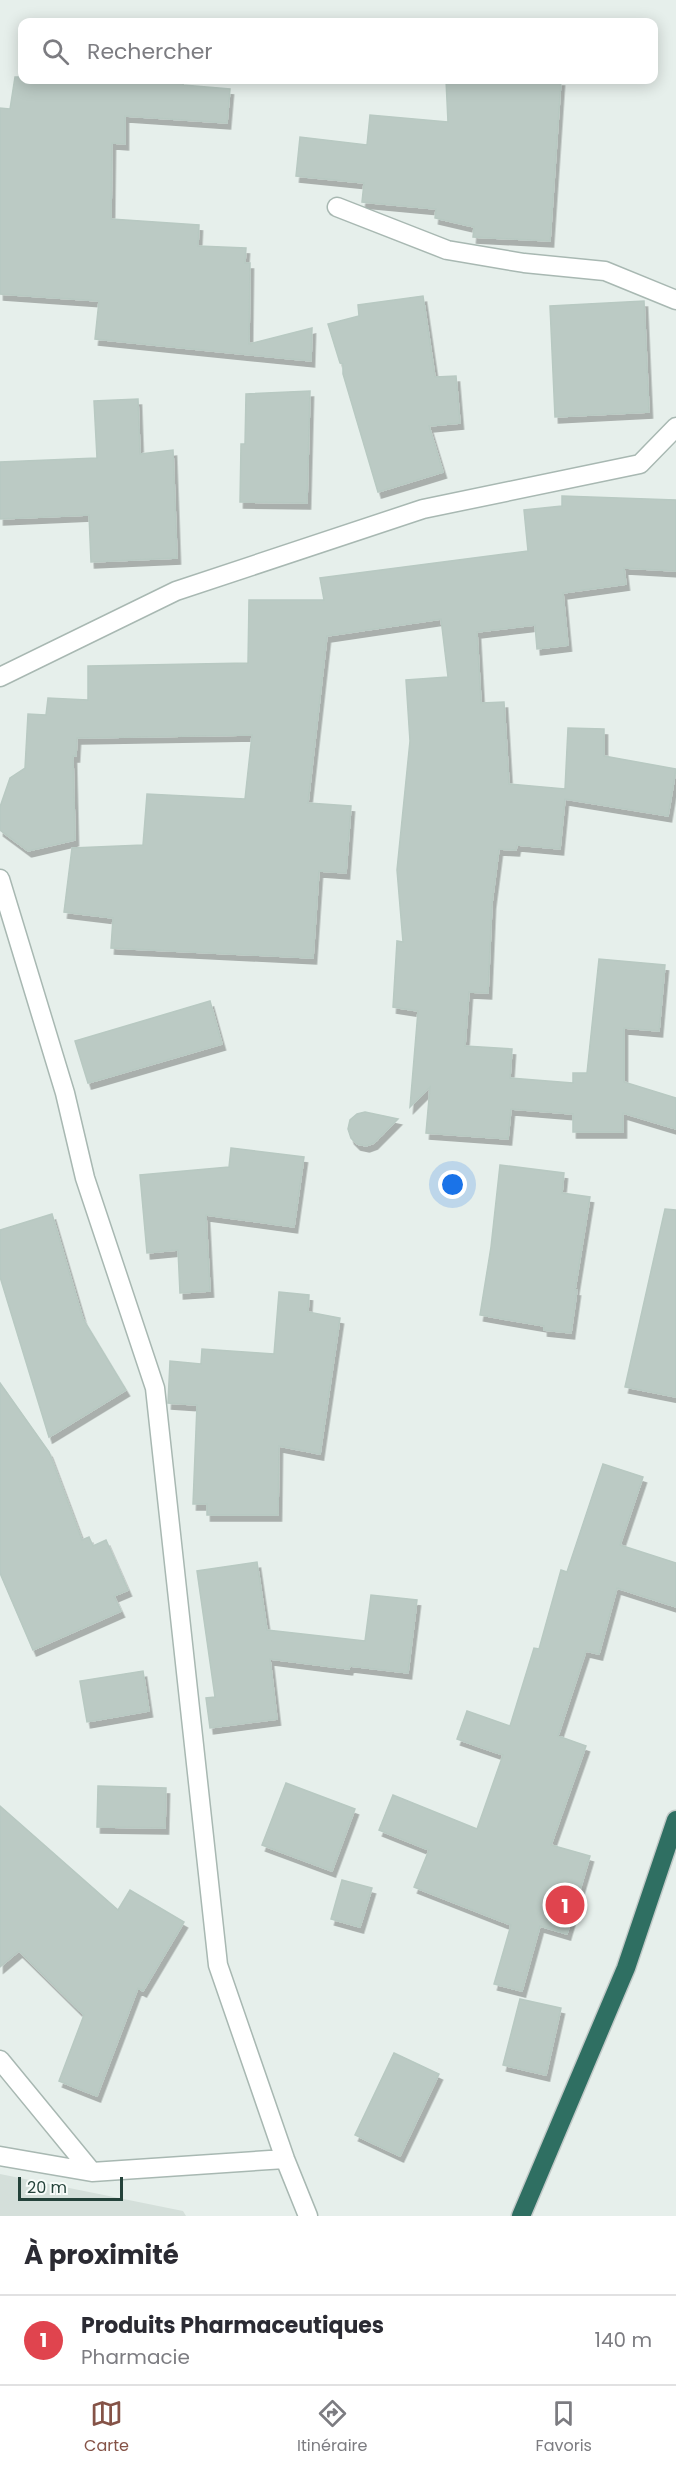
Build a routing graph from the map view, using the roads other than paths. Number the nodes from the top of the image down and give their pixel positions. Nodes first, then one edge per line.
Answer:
1 (337, 207) dead end
2 (676, 300) edge
3 (676, 427) edge
4 (0, 677) edge
5 (0, 879) edge
6 (676, 1821) edge
7 (0, 2060) edge
8 (0, 2157) edge
9 (285, 2159) junction
10 (92, 2172) junction
11 (308, 2216) edge
12 (521, 2216) edge

1 - 2 street
3 - 4 street
5 - 9 street
6 - 12 highway
7 - 10 street
8 - 10 street
9 - 10 street
9 - 11 street

